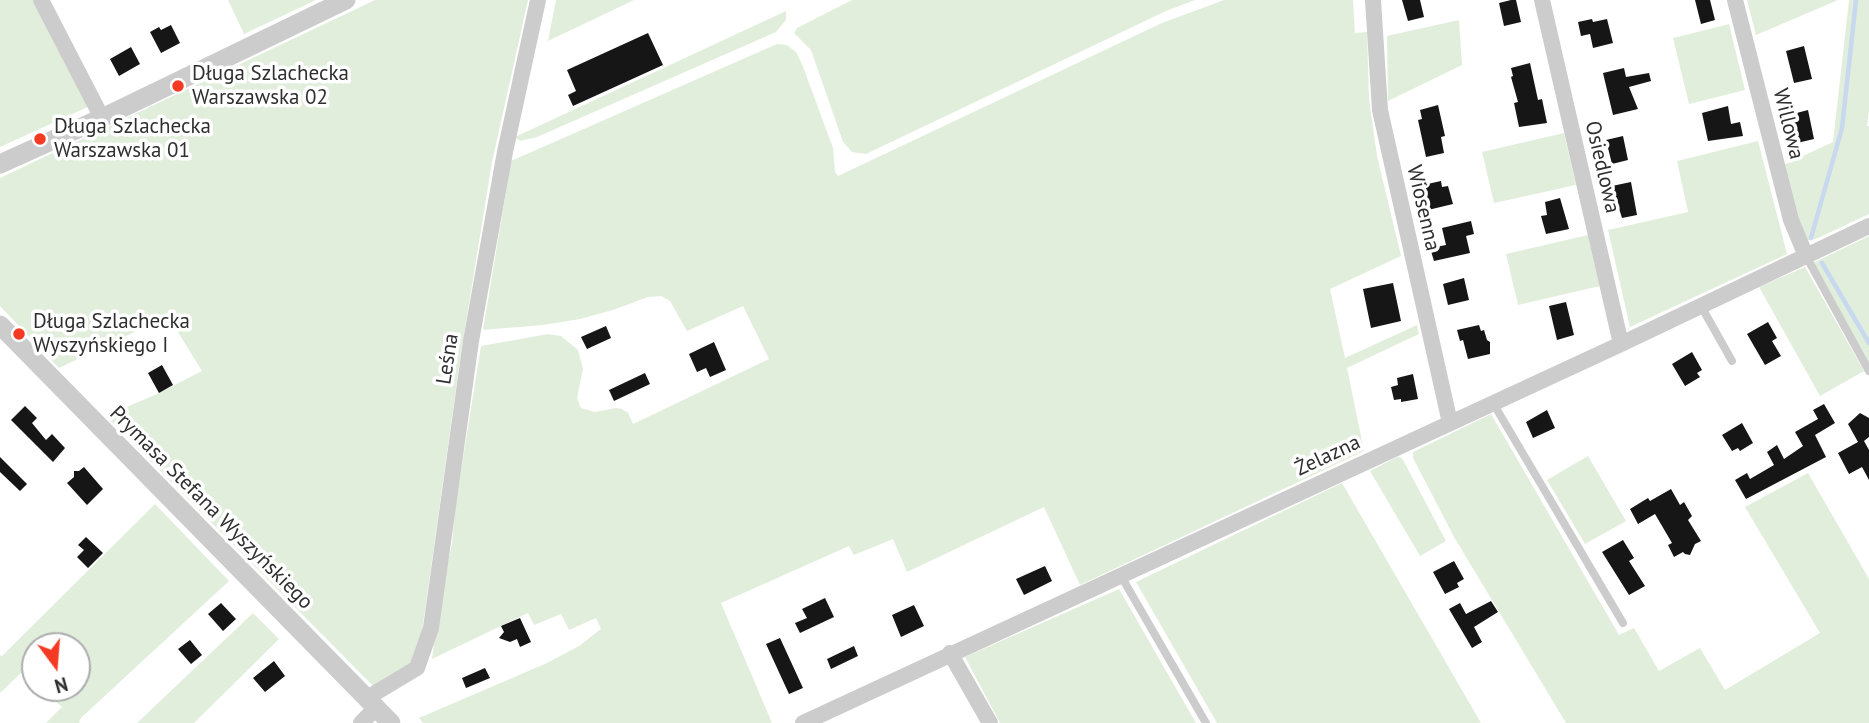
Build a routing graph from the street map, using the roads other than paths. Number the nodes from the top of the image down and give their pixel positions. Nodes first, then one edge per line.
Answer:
1 (41, 0) edge
2 (346, 0) edge
3 (538, 0) edge
4 (1373, 0) edge
5 (1542, 0) edge
6 (1735, 0) edge
7 (102, 118) junction
8 (0, 164) edge
9 (1869, 226) edge
10 (1806, 256) junction
11 (1701, 306) junction
12 (0, 325) edge
13 (1621, 344) junction
14 (1732, 361) dead end
15 (1869, 371) edge
16 (1493, 403) junction
17 (1450, 423) junction
18 (1121, 576) junction
19 (1623, 623) dead end
20 (950, 653) junction
21 (372, 703) junction
22 (361, 723) edge
23 (391, 723) edge
24 (803, 723) edge
25 (990, 723) edge
26 (1206, 723) edge

1 - 7 street
2 - 7 street
3 - 21 street, Leśna
4 - 17 street, Wiosenna
5 - 13 street, Osiedlowa
6 - 10 street, Willowa
7 - 8 street
9 - 10 street, Żelazna
10 - 11 street, Żelazna
10 - 15 lane
11 - 13 street, Żelazna
11 - 14 lane
12 - 21 street, Prymasa Stefana Wyszyńskiego
13 - 16 street, Żelazna
16 - 17 street, Żelazna
16 - 19 lane
17 - 18 street, Żelazna
18 - 20 street, Żelazna
18 - 26 lane
20 - 24 street, Żelazna
20 - 25 street
21 - 22 street, Leśna
21 - 23 street, Prymasa Stefana Wyszyńskiego

